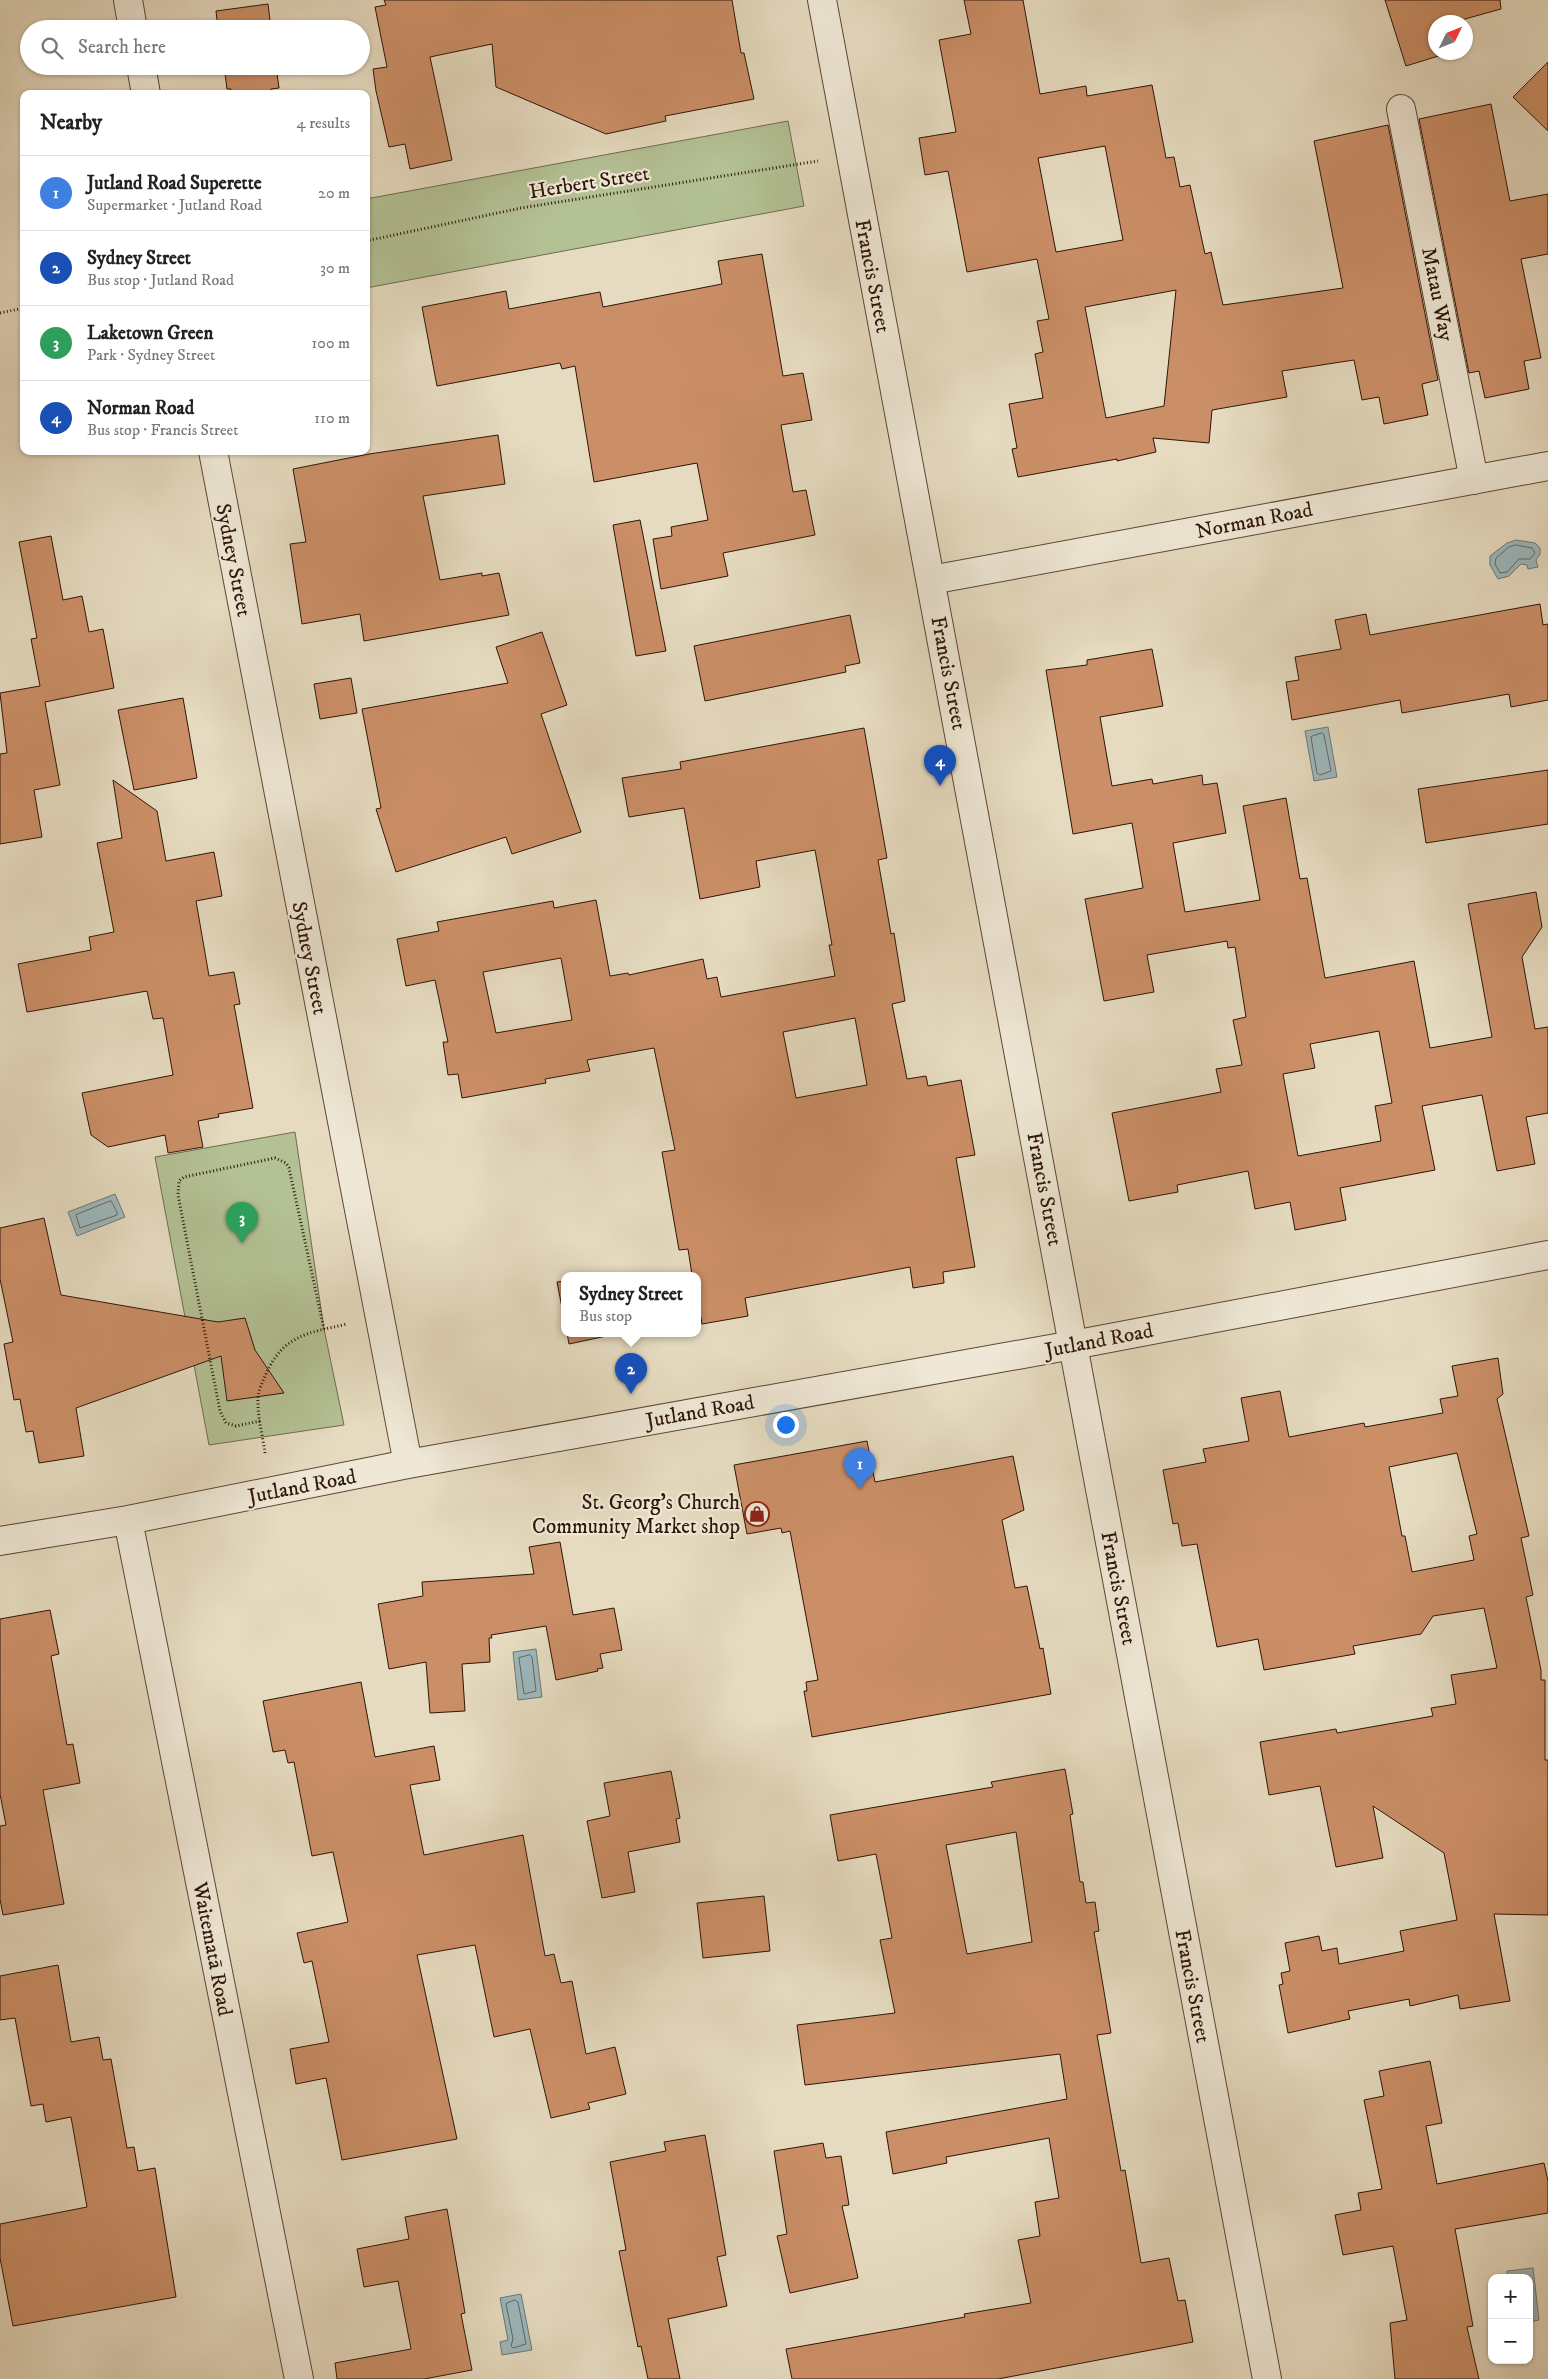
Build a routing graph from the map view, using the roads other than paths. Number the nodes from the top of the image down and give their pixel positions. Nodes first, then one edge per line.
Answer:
1 (128, 0) edge
2 (822, 0) edge
3 (131, 20) edge
4 (143, 75) edge
5 (145, 90) edge
6 (1401, 109) dead end
7 (214, 455) edge
8 (1548, 466) edge
9 (1474, 480) junction
10 (931, 580) junction
11 (1548, 1255) edge
12 (1074, 1345) junction
13 (408, 1464) junction
14 (128, 1520) junction
15 (0, 1541) edge
16 (299, 2379) edge
17 (1267, 2379) edge

1 - 3 street
2 - 10 street, Francis Street
4 - 5 street
6 - 9 street, Matau Way
7 - 13 street, Sydney Street
8 - 9 street, Norman Road
9 - 10 street, Norman Road
10 - 12 street, Francis Street
11 - 12 street, Jutland Road
12 - 13 street, Jutland Road
12 - 17 street, Francis Street
13 - 14 street, Jutland Road
14 - 15 street, Jutland Road
14 - 16 street, Waitematā Road

